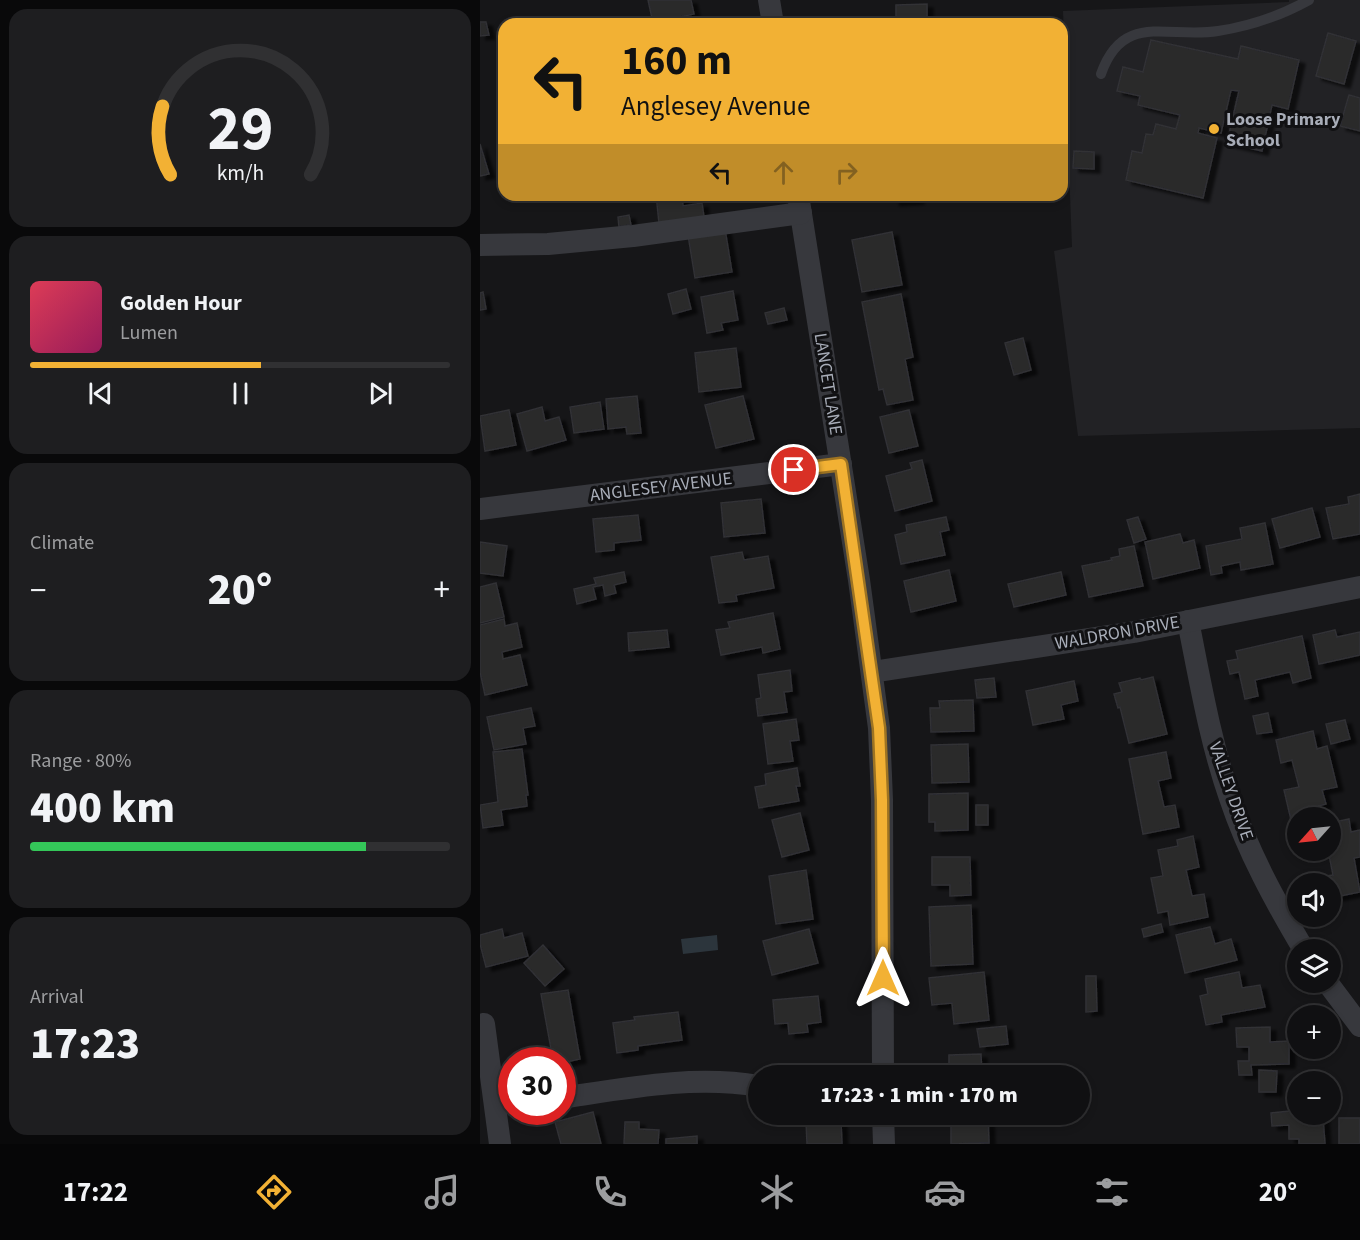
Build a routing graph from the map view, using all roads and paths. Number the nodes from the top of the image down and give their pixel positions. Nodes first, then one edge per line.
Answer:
1 (769, 0) edge
2 (1309, 0) edge
3 (772, 18) edge
4 (1101, 74) dead end
5 (800, 204) edge
6 (480, 245) edge
7 (841, 464) junction
8 (480, 509) edge
9 (1360, 587) edge
10 (1188, 621) junction
11 (872, 672) junction
12 (1298, 939) edge
13 (1335, 993) edge
14 (484, 1024) dead end
15 (1360, 1026) edge
16 (883, 1065) edge
17 (748, 1085) edge
18 (576, 1096) edge
19 (495, 1108) edge
20 (883, 1125) edge
21 (500, 1144) edge
22 (884, 1144) edge

1 - 3 street
2 - 4 lane
5 - 6 street
5 - 7 street, LANCET LANE
7 - 8 street, ANGLESEY AVENUE
7 - 11 street, LANCET LANE
9 - 10 street, WALDRON DRIVE
10 - 11 street, WALDRON DRIVE
10 - 12 street, VALLEY DRIVE
11 - 16 street, LANCET LANE
13 - 15 street
14 - 19 street
17 - 18 street
19 - 21 street
20 - 22 street

